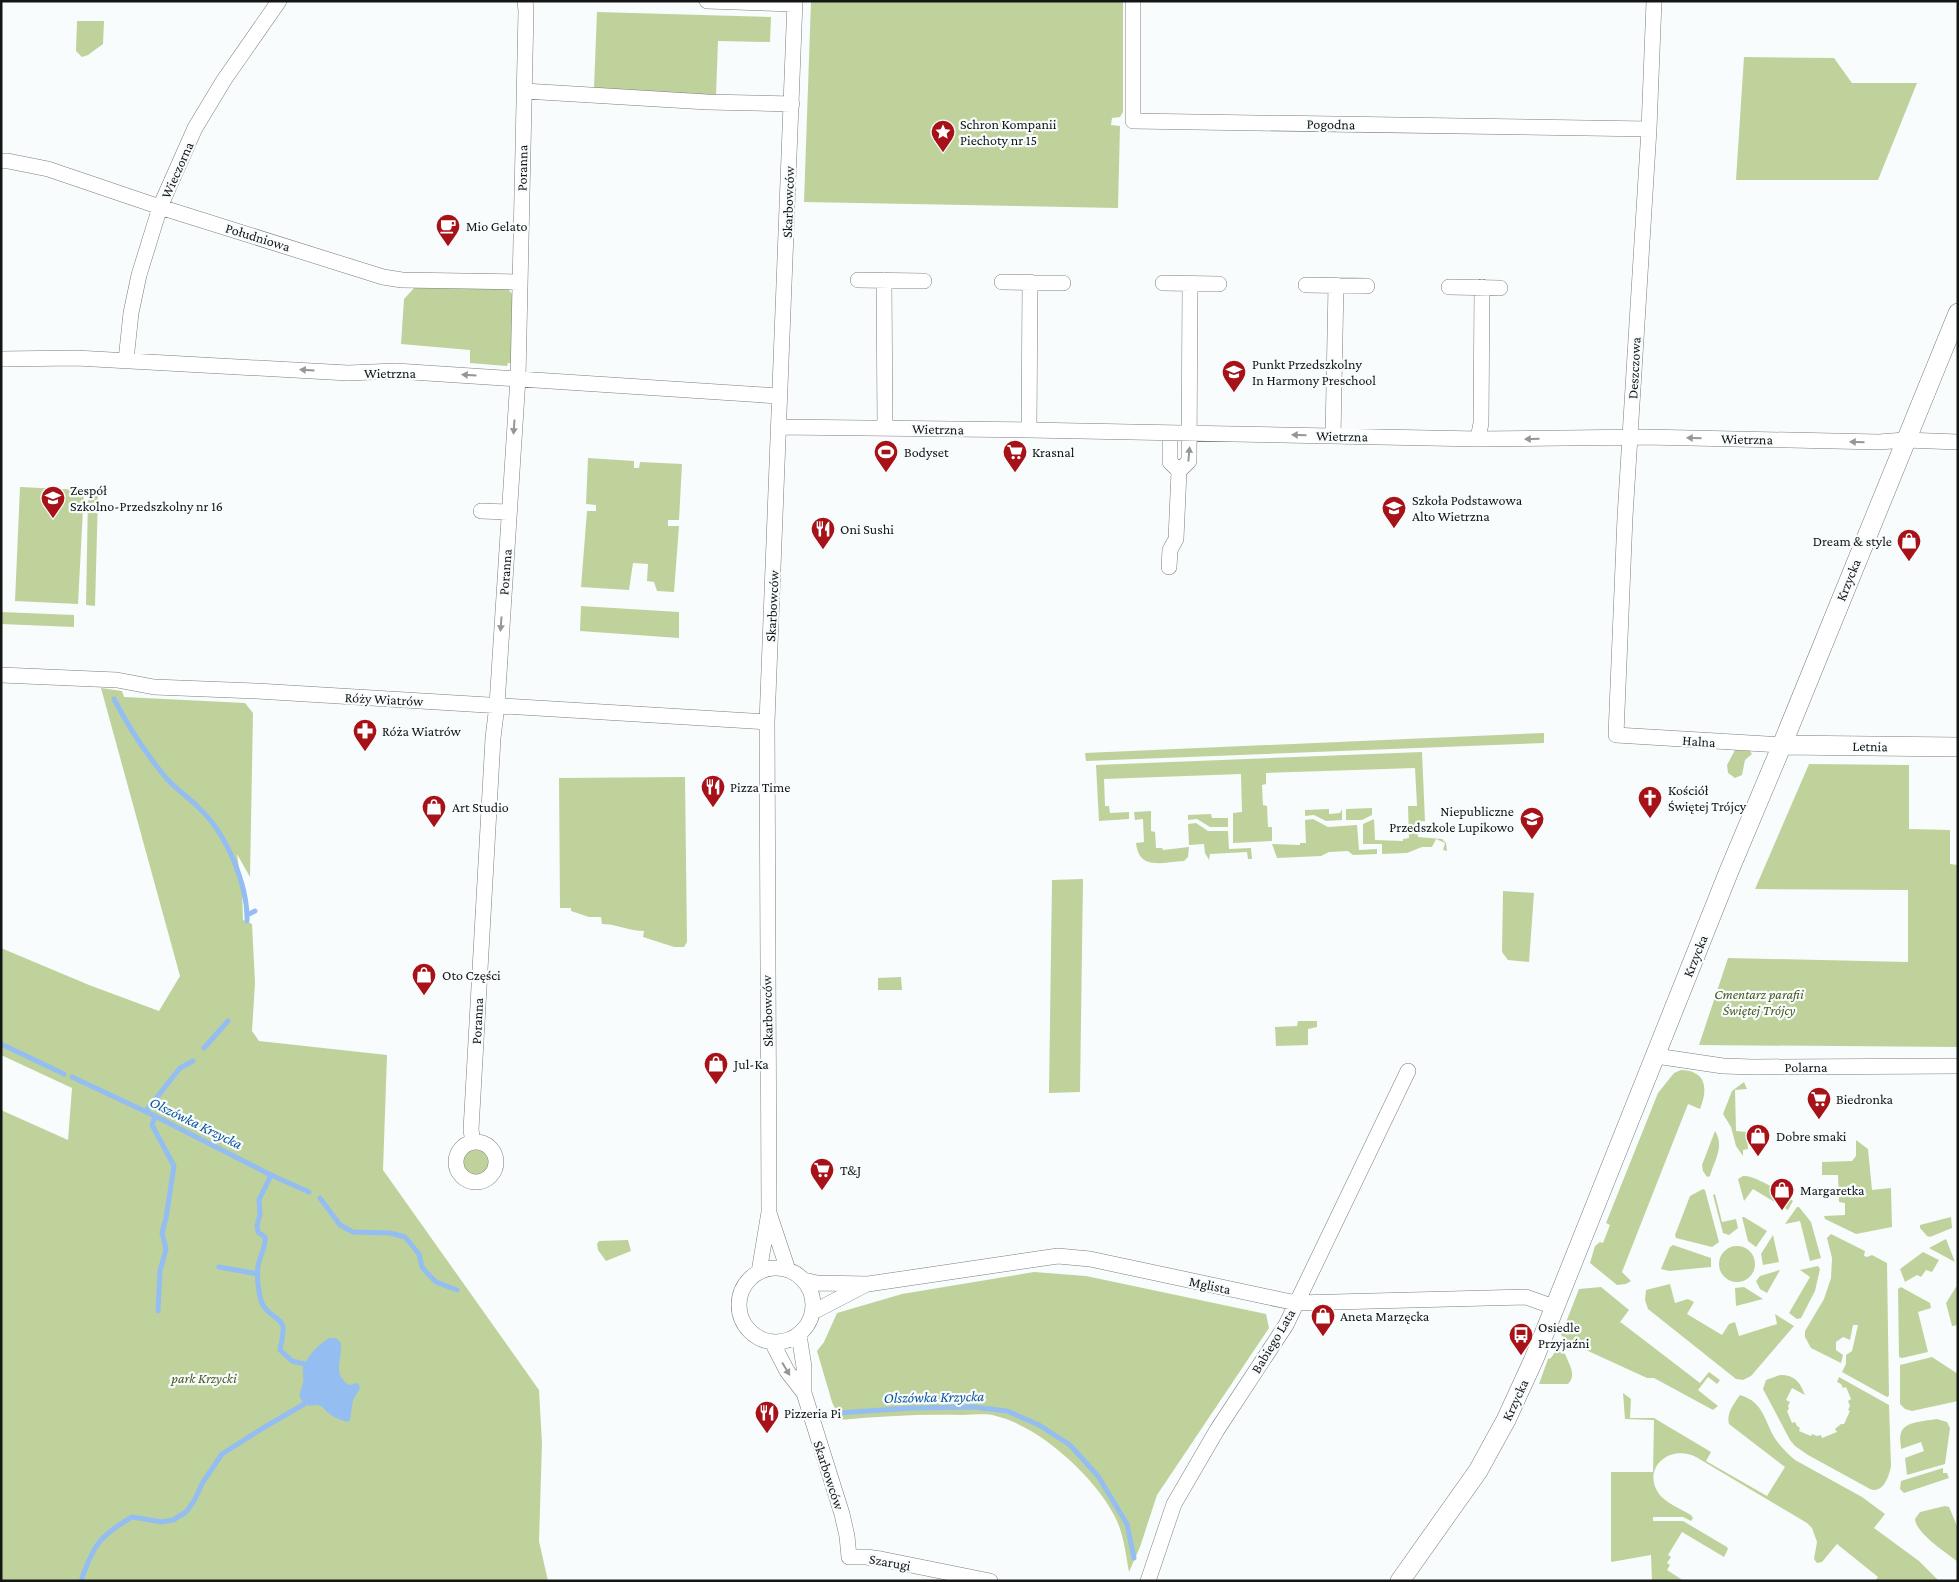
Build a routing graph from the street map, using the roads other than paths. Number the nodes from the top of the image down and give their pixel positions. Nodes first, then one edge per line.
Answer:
1 (280, 1) edge
2 (525, 1) edge
3 (707, 1) edge
4 (1133, 1) edge
5 (1654, 1) edge
6 (795, 3) edge
7 (524, 90) junction
8 (792, 104) junction
9 (1649, 129) junction
10 (1, 161) edge
11 (160, 207) junction
12 (858, 280) dead end
13 (884, 280) junction
14 (924, 281) dead end
15 (520, 282) junction
16 (1002, 282) dead end
17 (1030, 282) junction
18 (1063, 283) dead end
19 (1163, 283) dead end
20 (1190, 284) junction
21 (1219, 284) dead end
22 (1306, 285) dead end
23 (1336, 285) junction
24 (1367, 286) dead end
25 (1449, 287) dead end
26 (1482, 287) junction
27 (1500, 288) dead end
28 (1958, 313) edge
29 (1, 359) edge
30 (126, 360) junction
31 (518, 378) junction
32 (779, 396) junction
33 (780, 427) junction
34 (885, 428) junction
35 (1029, 430) junction
36 (1170, 433) junction
37 (1189, 433) junction
38 (1333, 436) junction
39 (1630, 437) junction
40 (1478, 439) junction
41 (1905, 440) junction
42 (1958, 442) edge
43 (1178, 470) junction
44 (481, 511) dead end
45 (508, 512) junction
46 (1169, 567) dead end
47 (1, 675) edge
48 (497, 705) junction
49 (767, 722) junction
50 (1616, 735) joint
51 (1782, 745) junction
52 (1958, 747) edge
53 (1656, 1056) junction
54 (1958, 1066) edge
55 (1408, 1071) dead end
56 (473, 1142) dead end
57 (769, 1212) junction
58 (788, 1270) junction
59 (759, 1272) junction
60 (804, 1280) junction
61 (868, 1284) junction
62 (1296, 1303) junction
63 (1554, 1307) junction
64 (813, 1312) junction
65 (799, 1335) junction
66 (772, 1342) junction
67 (804, 1393) junction
68 (849, 1557) joint
69 (982, 1580) edge
70 (1148, 1581) edge
71 (1400, 1581) edge

1 - 11 street, Wieczorna
2 - 7 street, Poranna
3 - 6 street
4 - 9 street, Pogodna
5 - 9 street, Deszczowa
6 - 8 street, Skarbowców
7 - 8 street
7 - 15 street, Poranna
8 - 32 street, Skarbowców
9 - 39 street, Deszczowa
10 - 11 street, Południowa
11 - 15 street, Południowa
11 - 30 street, Wieczorna
12 - 13 street
13 - 14 street
13 - 34 street
15 - 31 street, Poranna
16 - 17 street
17 - 18 street
17 - 35 street
19 - 20 street
20 - 21 street
20 - 37 street
22 - 23 street
23 - 24 street
23 - 38 street
25 - 26 street
26 - 27 street
26 - 40 street
28 - 41 street, Krzycka
29 - 30 street, Wietrzna
31 -> 30 street, Wietrzna
31 - 32 street, Wietrzna
31 -> 45 street, Poranna
32 - 33 street, Skarbowców
33 - 34 street, Wietrzna
33 - 49 street, Skarbowców
34 - 35 street, Wietrzna
35 - 36 street, Wietrzna
36 - 37 street, Wietrzna
36 - 43 street
38 -> 37 street, Wietrzna
43 -> 37 street
38 - 40 street, Wietrzna
39 -> 40 street, Wietrzna
41 -> 39 street, Wietrzna
39 - 50 street, Deszczowa
41 - 42 street, Wietrzna
41 - 51 street, Krzycka
43 - 46 street
44 - 45 street
45 -> 48 street, Poranna
47 - 48 street, Róży Wiatrów
48 - 49 street, Róży Wiatrów
48 - 56 street, Poranna
49 - 57 street, Skarbowców
50 - 51 street, Halna
51 - 52 street, Letnia
51 - 53 street, Krzycka
53 - 54 street, Polarna
53 - 63 street, Krzycka
55 - 62 street, Babiego Lata
57 - 58 street, Skarbowców
57 - 59 street, Skarbowców
58 - 59 street
58 - 60 street
59 - 66 street
60 - 61 street, Mglista
60 - 64 street
61 - 62 street, Mglista
61 - 64 street, Mglista
62 - 63 street, Mglista
62 - 70 street, Babiego Lata
63 - 71 street, Krzycka
64 - 65 street
65 - 66 street
65 - 67 street, Skarbowców
66 -> 67 street, Skarbowców
67 - 68 street, Skarbowców
68 - 69 street, Szarugi

